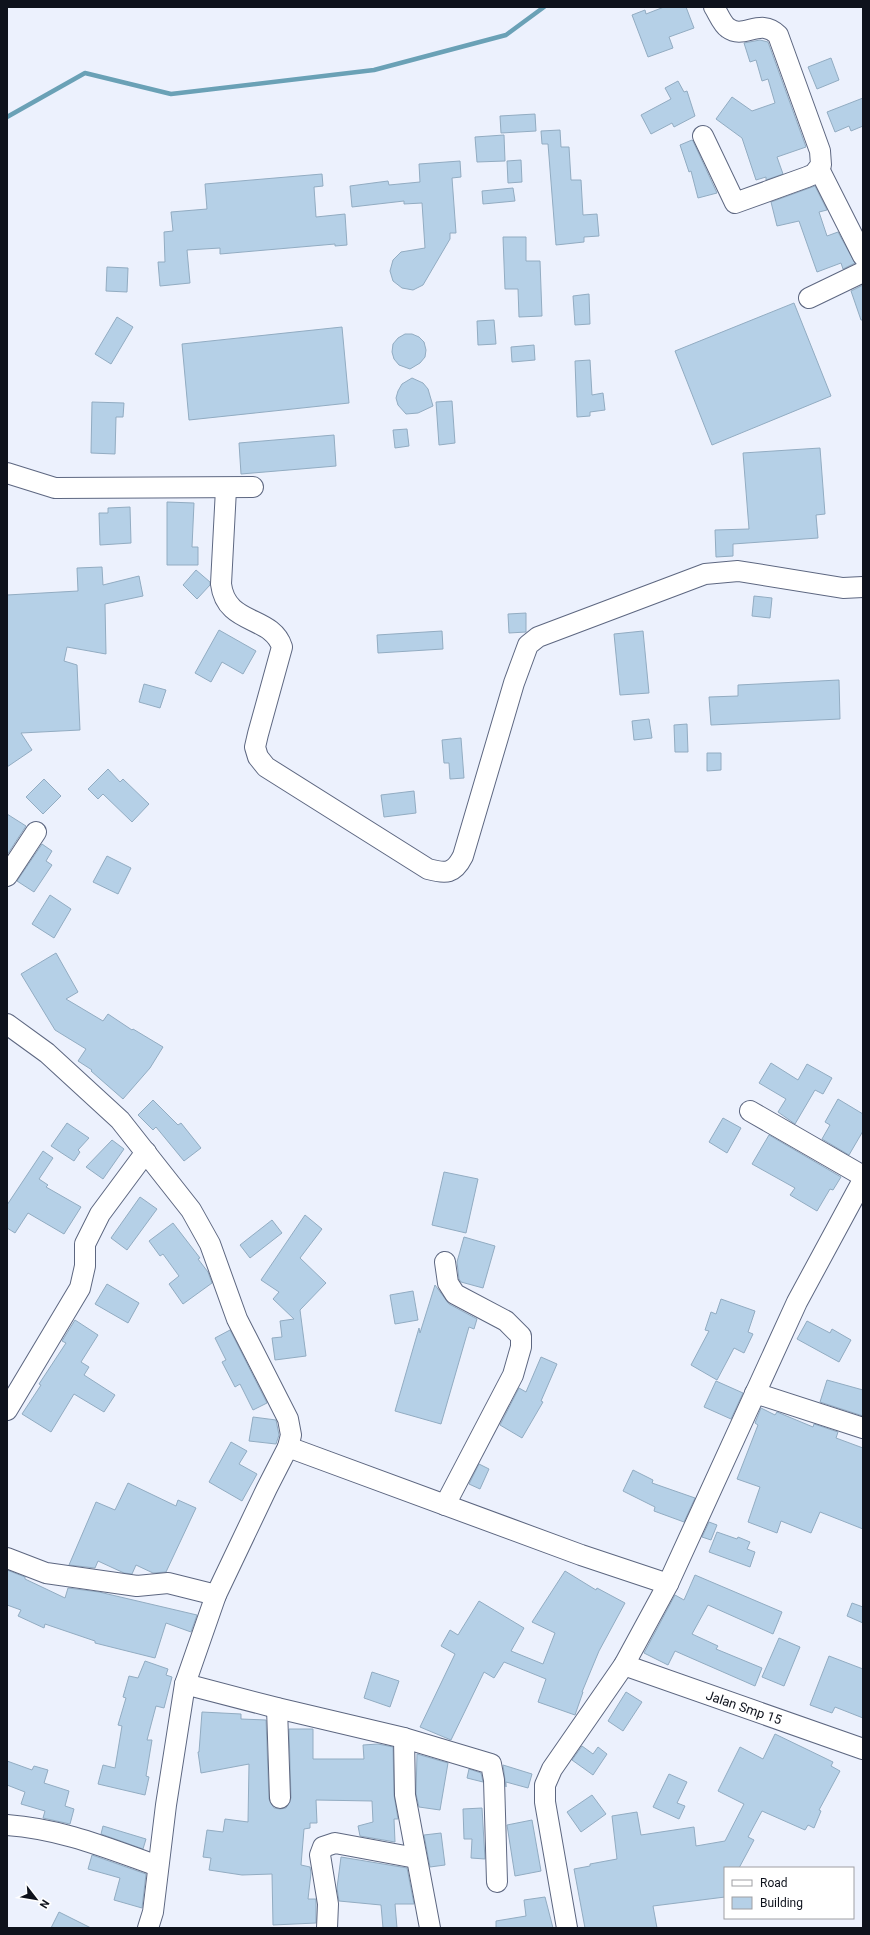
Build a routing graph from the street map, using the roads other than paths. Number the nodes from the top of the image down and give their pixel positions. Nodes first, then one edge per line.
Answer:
1 (714, 7) edge
2 (703, 136) dead end
3 (820, 169) junction
4 (863, 256) edge
5 (863, 272) edge
6 (809, 298) dead end
7 (7, 473) edge
8 (253, 487) dead end
9 (226, 489) junction
10 (863, 587) edge
11 (36, 832) dead end
12 (7, 876) edge
13 (7, 1024) edge
14 (750, 1112) dead end
15 (146, 1152) junction
16 (863, 1176) edge
17 (863, 1180) edge
18 (445, 1262) dead end
19 (756, 1393) junction
20 (7, 1410) edge
21 (863, 1428) edge
22 (288, 1447) junction
23 (445, 1505) junction
24 (7, 1558) edge
25 (668, 1584) junction
26 (216, 1595) junction
27 (624, 1665) junction
28 (185, 1684) junction
29 (277, 1708) junction
30 (404, 1738) junction
31 (863, 1749) edge
32 (280, 1798) dead end
33 (7, 1825) edge
34 (416, 1858) junction
35 (158, 1866) junction
36 (497, 1882) dead end
37 (148, 1928) edge
38 (326, 1928) edge
39 (430, 1928) edge
40 (567, 1928) edge

1 - 3 street
2 - 3 street
3 - 4 street
5 - 6 street
7 - 9 street
8 - 9 street
9 - 10 street
11 - 12 street
13 - 15 street
14 - 16 street
15 - 20 street
15 - 22 street
17 - 19 street
18 - 23 street
19 - 21 street
19 - 25 street
22 - 23 street
22 - 26 street
23 - 25 street
24 - 26 street
25 - 27 street
26 - 28 street
27 - 31 street, Jalan Smp 15
27 - 40 street
28 - 29 street
28 - 35 street
29 - 30 street
29 - 32 street
30 - 34 street
30 - 36 street
33 - 35 street
34 - 38 street
34 - 39 street
35 - 37 street

